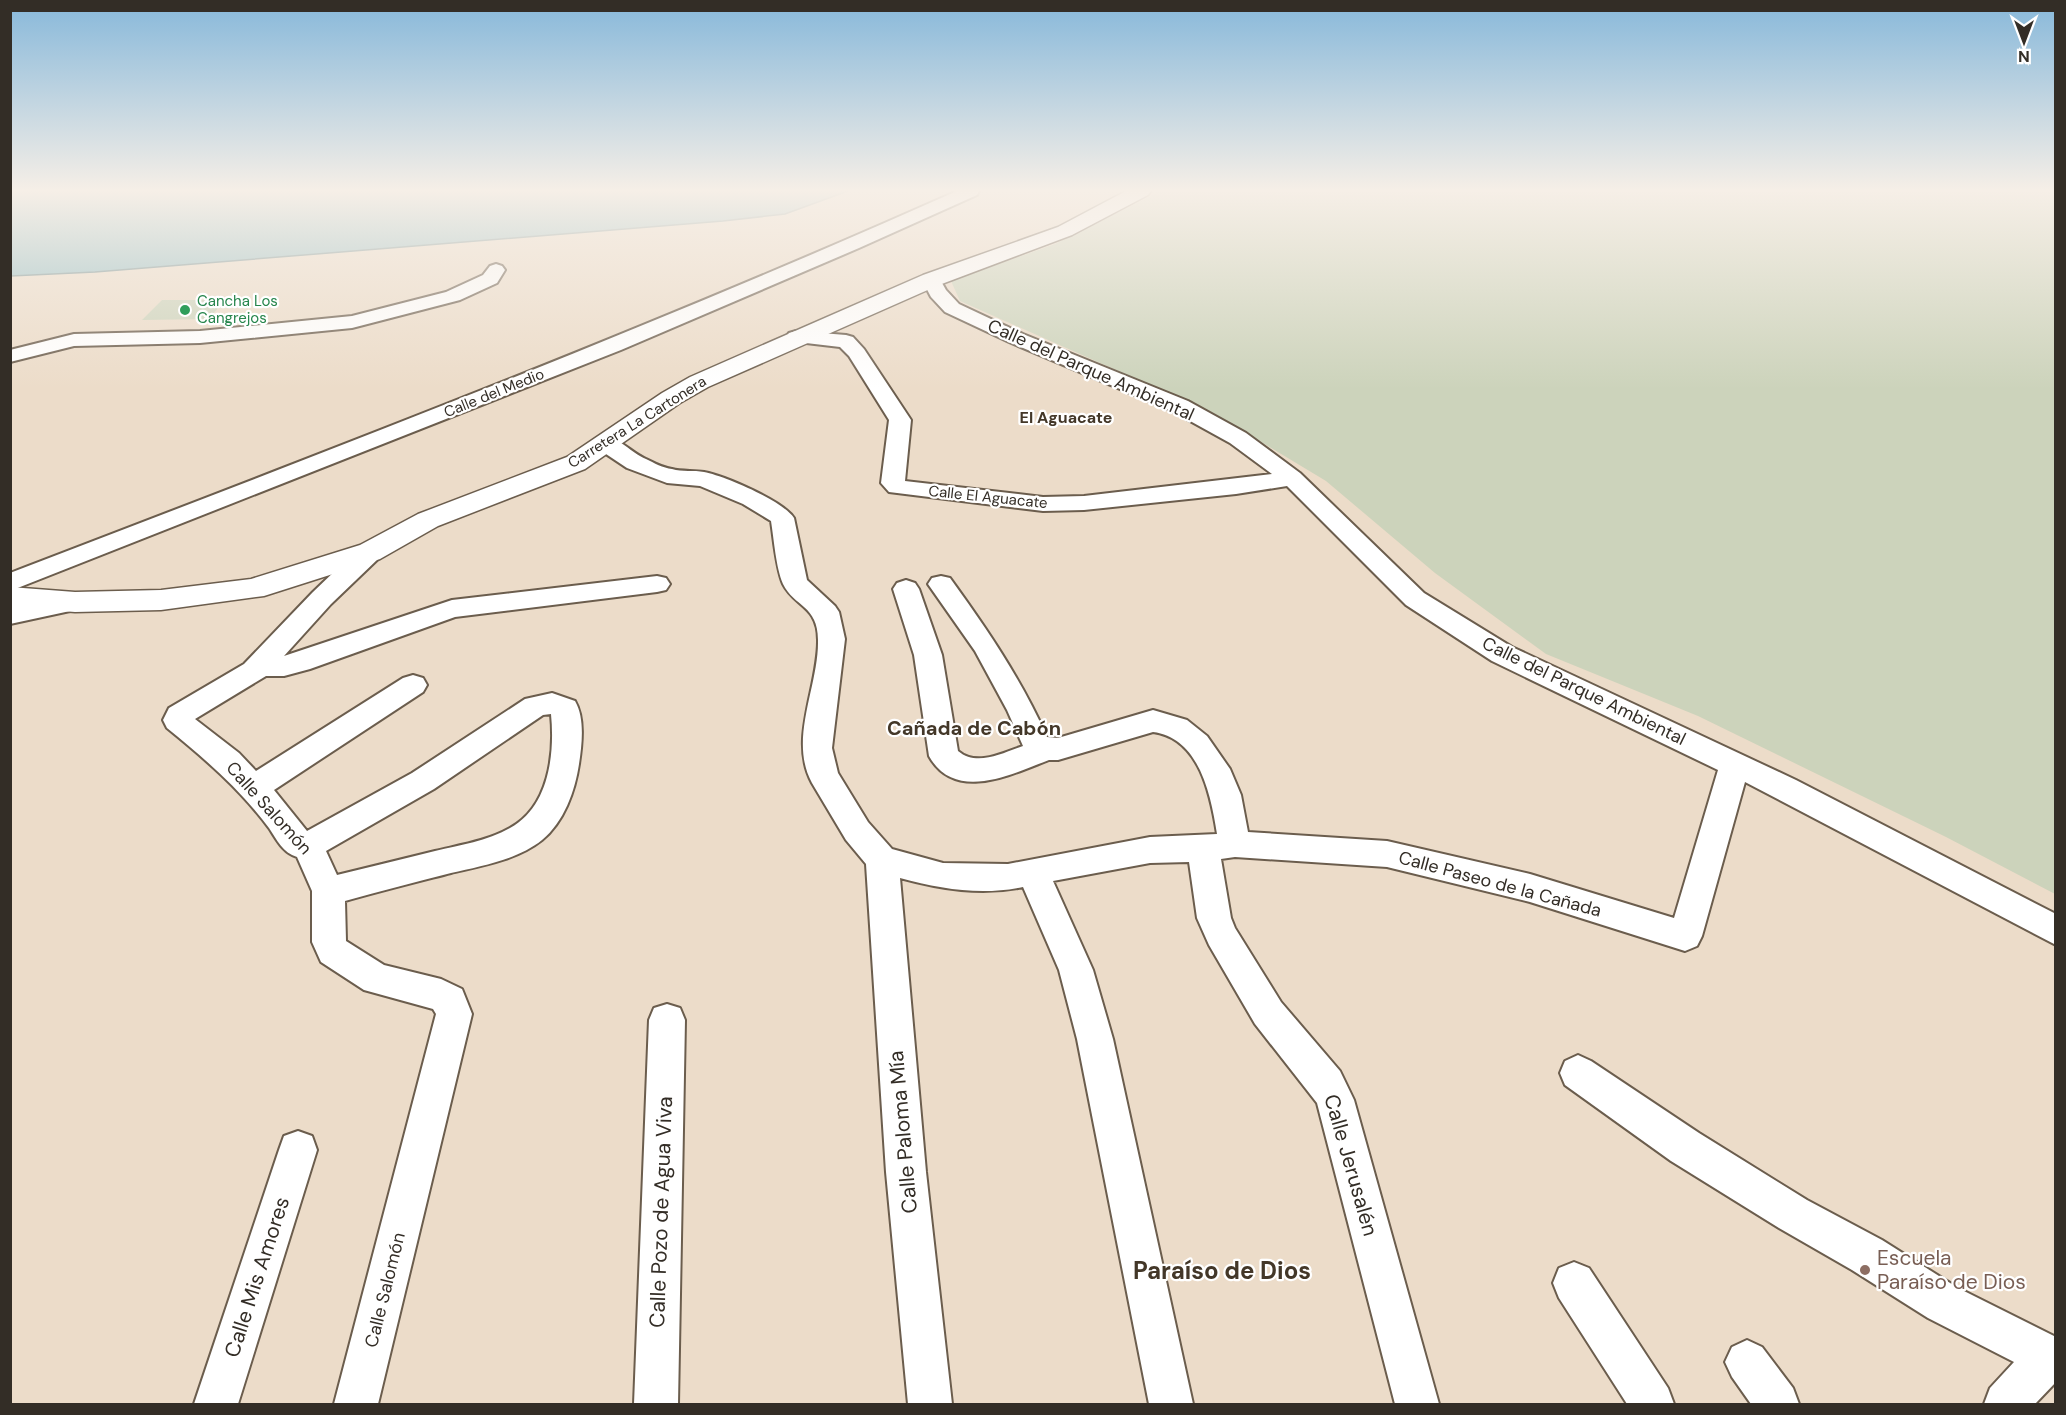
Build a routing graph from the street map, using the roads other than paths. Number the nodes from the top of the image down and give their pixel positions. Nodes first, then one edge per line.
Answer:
1 (821, 257) edge
2 (994, 257) edge
3 (496, 270) dead end
4 (931, 280) junction
5 (796, 337) junction
6 (10, 356) edge
7 (605, 443) junction
8 (1292, 478) junction
9 (370, 552) junction
10 (10, 583) edge
11 (657, 584) dead end
12 (941, 584) dead end
13 (906, 589) dead end
14 (10, 597) edge
15 (75, 602) junction
16 (10, 615) edge
17 (259, 666) junction
18 (413, 685) dead end
19 (1047, 749) junction
20 (1735, 764) junction
21 (253, 788) junction
22 (308, 846) junction
23 (1219, 847) junction
24 (882, 860) junction
25 (1034, 872) junction
26 (327, 891) junction
27 (2055, 931) edge
28 (667, 1020) dead end
29 (1578, 1073) dead end
30 (298, 1150) dead end
31 (1574, 1283) dead end
32 (2052, 1358) edge
33 (1747, 1362) dead end
34 (216, 1404) edge
35 (356, 1404) edge
36 (656, 1404) edge
37 (930, 1404) edge
38 (1171, 1404) edge
39 (1417, 1404) edge
40 (1652, 1404) edge
41 (1777, 1404) edge
42 (2006, 1404) edge

1 - 10 street, Calle del Medio
2 - 4 street, Carretera La Cartonera
3 - 6 street
4 - 5 street, Carretera La Cartonera
4 - 8 street, Calle del Parque Ambiental
5 - 7 street, Carretera La Cartonera
5 - 8 street, Calle El Aguacate
7 - 9 street, Carretera La Cartonera
7 - 24 street
8 - 20 street, Calle del Parque Ambiental
9 - 15 street, Carretera La Cartonera
9 - 17 street, Calle Salomón
11 - 17 street
12 - 19 street
13 - 19 street, Calle Jerusalén
14 - 15 street, Carretera La Cartonera
15 - 16 street
17 - 21 street, Calle Salomón
18 - 21 street
19 - 23 street, Calle Jerusalén
20 - 23 street, Calle Paseo de la Cañada
20 - 27 street, Calle del Parque Ambiental
21 - 22 street, Calle Salomón
22 - 26 street, Calle Salomón
22 - 26 street
23 - 25 street, Calle Paseo de la Cañada
23 - 39 street, Calle Jerusalén
24 - 25 street, Calle Paseo de la Cañada
24 - 37 street, Calle Paloma Mía
25 - 38 street
26 - 35 street, Calle Salomón
28 - 36 street, Calle Pozo de Agua Viva
29 - 32 street
30 - 34 street, Calle Mis Amores
31 - 40 street
32 - 42 street
33 - 41 street

